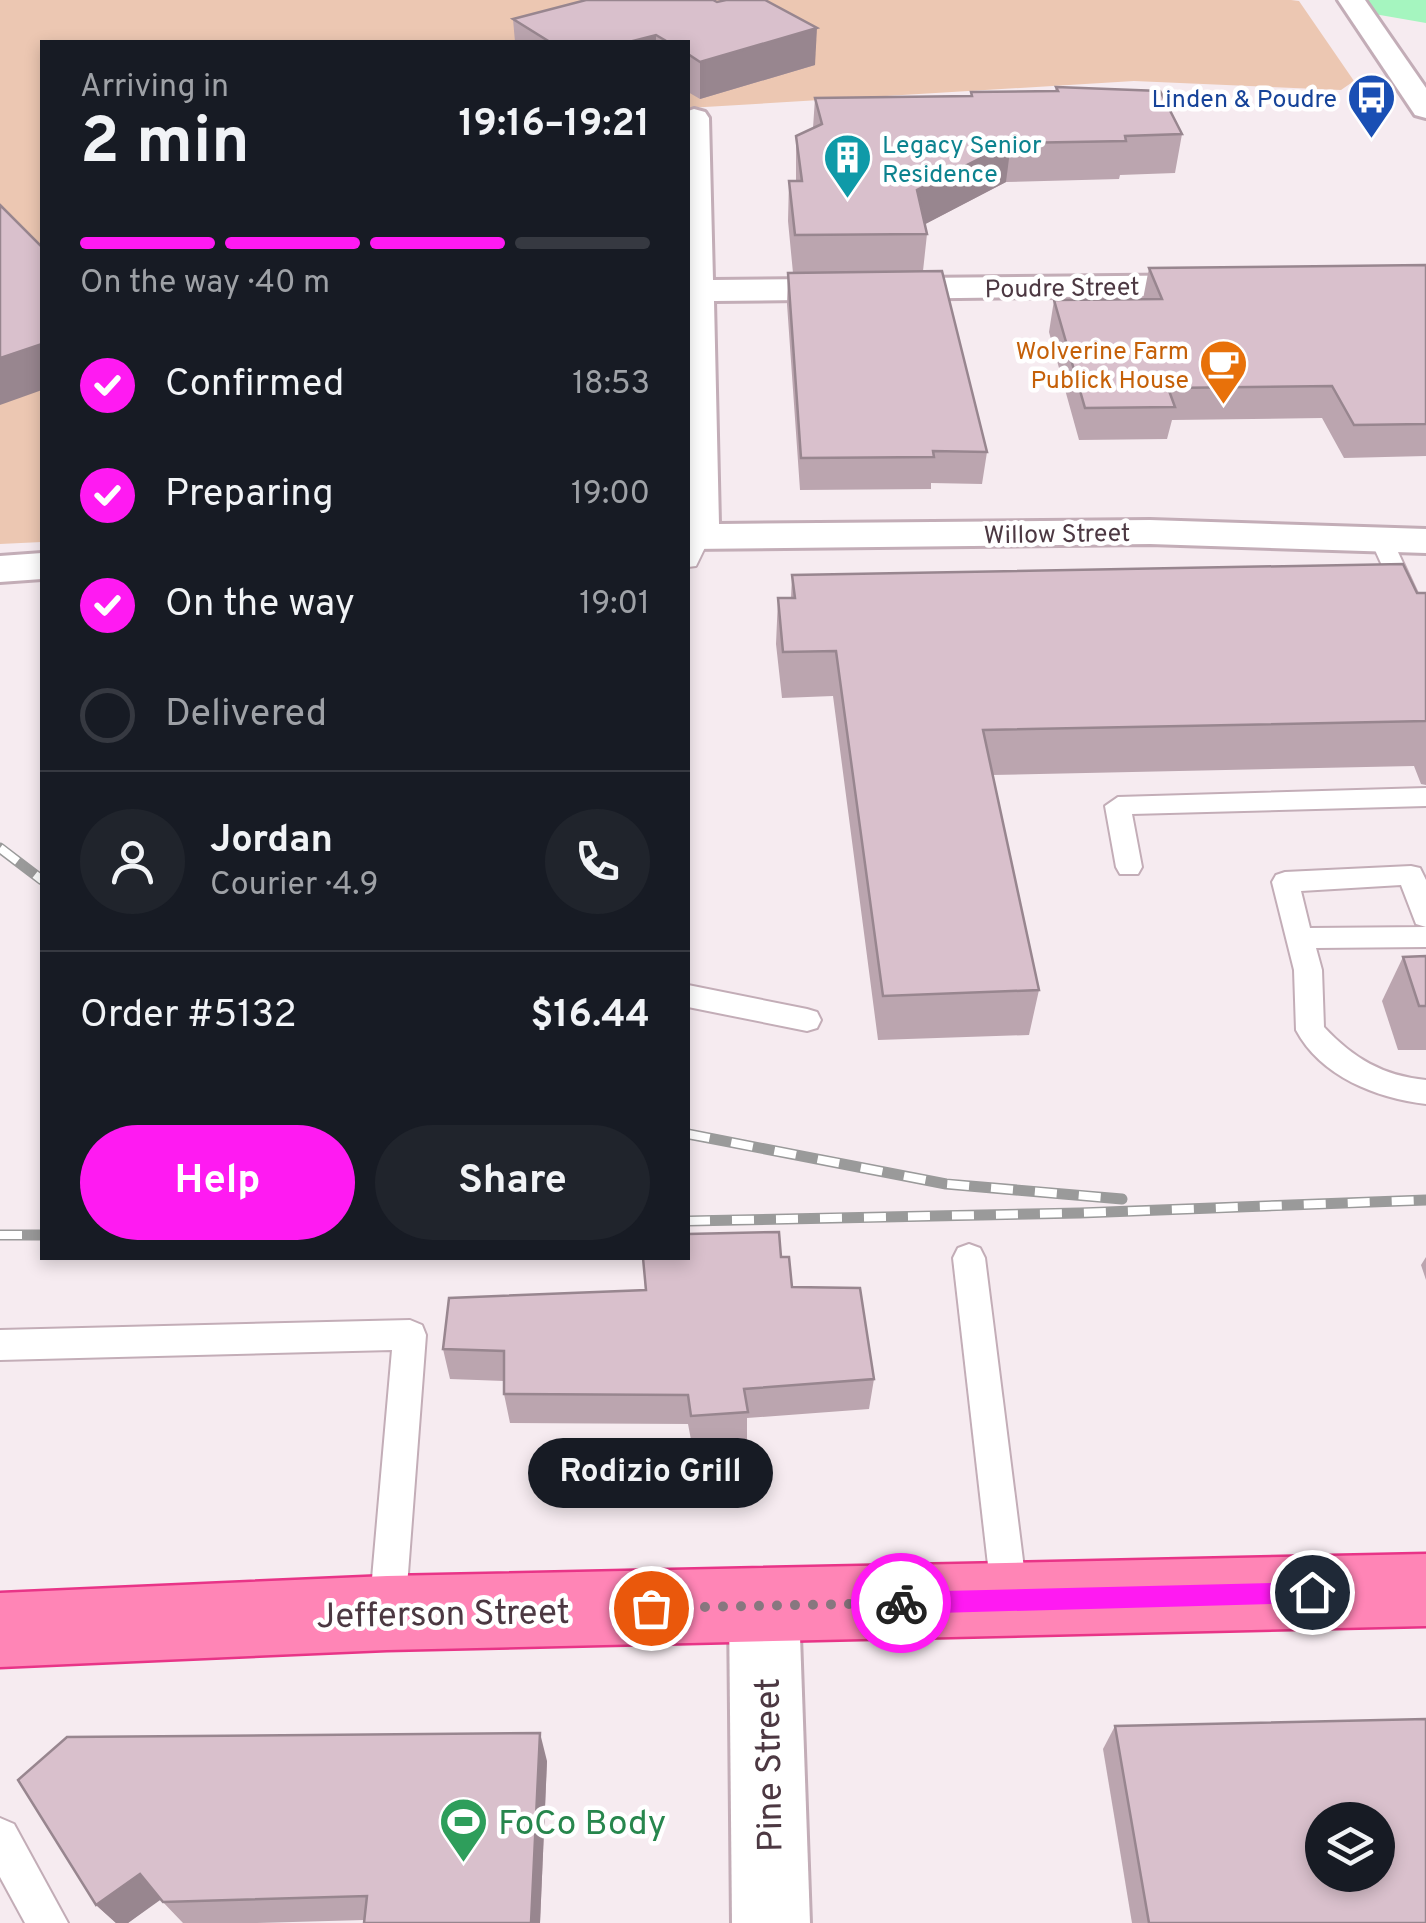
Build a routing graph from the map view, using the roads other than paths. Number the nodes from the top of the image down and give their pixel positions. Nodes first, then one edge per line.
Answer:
1 (1352, 0) edge
2 (1426, 109) edge
3 (694, 118) dead end
4 (1250, 284) edge
5 (695, 312) edge
6 (1380, 539) junction
7 (1426, 540) edge
8 (691, 545) edge
9 (40, 566) edge
10 (0, 569) edge
11 (1426, 638) edge
12 (1426, 797) edge
13 (1128, 867) dead end
14 (1426, 917) edge
15 (1300, 938) junction
16 (1426, 938) edge
17 (690, 996) edge
18 (806, 1020) dead end
19 (1426, 1092) edge
20 (969, 1258) dead end
21 (0, 1345) edge
22 (1426, 1590) edge
23 (1010, 1600) junction
24 (764, 1607) junction
25 (387, 1613) junction
26 (0, 1630) edge
27 (0, 1838) edge
28 (48, 1923) edge
29 (771, 1923) edge

1 - 2 street
3 - 5 street
4 - 5 street, Poudre Street
5 - 8 street
6 - 7 street, Willow Street
6 - 8 street, Willow Street
6 - 11 lane
9 - 10 street
12 - 13 lane
14 - 15 lane
15 - 16 lane
15 - 19 lane
17 - 18 lane
20 - 23 lane
21 - 25 lane
22 - 23 highway, Jefferson Street
23 - 24 highway, Jefferson Street
24 - 25 highway, Jefferson Street
24 - 29 street, Pine Street
25 - 26 highway, Jefferson Street
27 - 28 lane

